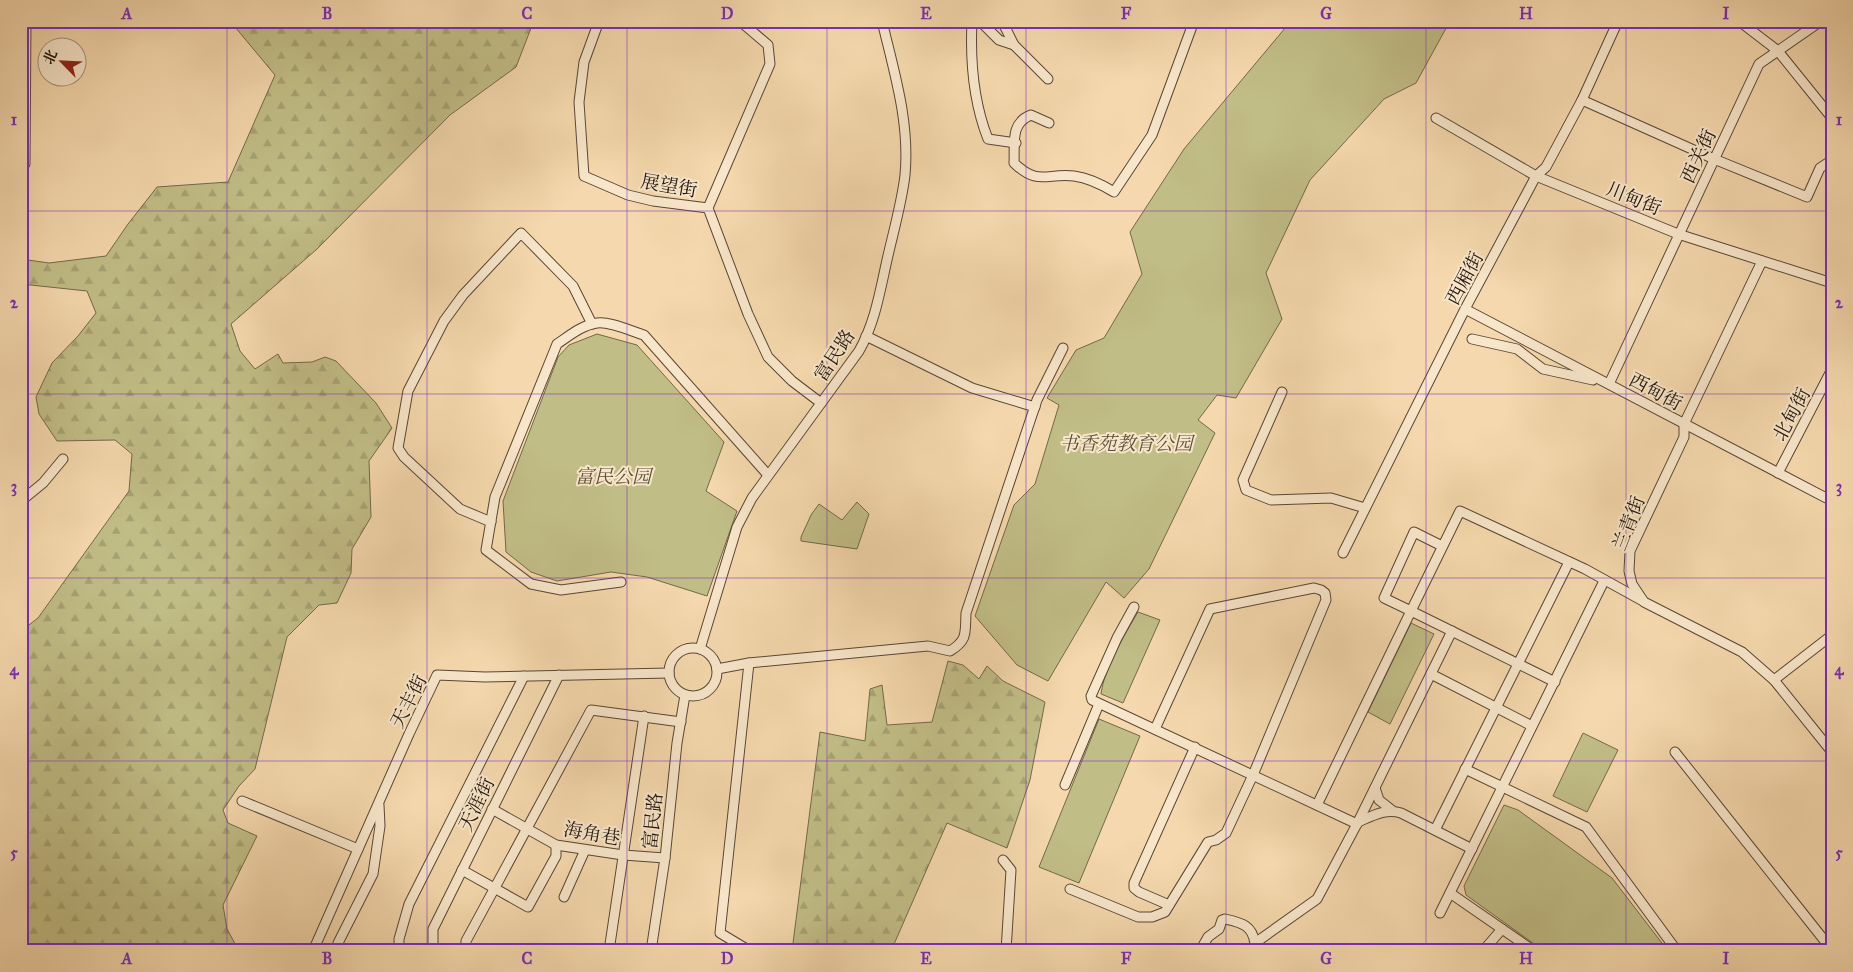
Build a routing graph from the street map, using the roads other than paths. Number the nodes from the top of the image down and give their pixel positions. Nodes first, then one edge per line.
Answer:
1 (26, 21) edge
2 (599, 21) edge
3 (740, 21) edge
4 (882, 21) edge
5 (972, 21) edge
6 (980, 21) edge
7 (1002, 21) edge
8 (1194, 21) edge
9 (1618, 21) edge
10 (1739, 21) edge
11 (1821, 21) edge
12 (1014, 45) junction
13 (1778, 51) junction
14 (1048, 80) dead end
15 (1582, 100) junction
16 (1436, 118) dead end
17 (1832, 118) edge
18 (1049, 123) dead end
19 (1016, 143) junction
20 (1714, 159) junction
21 (1832, 160) edge
22 (25, 164) dead end
23 (1536, 176) junction
24 (708, 208) junction
25 (1679, 234) junction
26 (1762, 261) junction
27 (1832, 283) edge
28 (1465, 310) junction
29 (592, 324) junction
30 (866, 336) junction
31 (1472, 339) dead end
32 (1063, 348) dead end
33 (1831, 374) edge
34 (1607, 384) junction
35 (1282, 392) dead end
36 (821, 403) junction
37 (1035, 407) junction
38 (1684, 424) junction
39 (63, 459) dead end
40 (1778, 473) junction
41 (768, 475) junction
42 (21, 501) edge
43 (1832, 501) edge
44 (1365, 508) junction
45 (491, 522) junction
46 (1442, 546) junction
47 (1342, 554) dead end
48 (1569, 562) junction
49 (1604, 581) junction
50 (621, 582) dead end
51 (1644, 602) junction
52 (1134, 608) dead end
53 (1411, 611) junction
54 (1452, 631) junction
55 (1832, 635) edge
56 (700, 649) junction
57 (1518, 663) junction
58 (749, 664) junction
59 (717, 669) junction
60 (669, 673) junction
61 (1431, 674) junction
62 (559, 675) junction
63 (524, 676) junction
64 (1774, 680) junction
65 (1555, 682) junction
66 (685, 695) junction
67 (1099, 704) junction
68 (1495, 707) junction
69 (644, 716) junction
70 (681, 722) junction
71 (1532, 726) junction
72 (1155, 729) junction
73 (1196, 747) junction
74 (1675, 752) dead end
75 (1832, 752) edge
76 (1464, 769) junction
77 (1253, 775) junction
78 (1065, 786) dead end
79 (1503, 787) junction
80 (1375, 788) junction
81 (242, 801) dead end
82 (379, 802) junction
83 (1317, 806) junction
84 (492, 809) junction
85 (1393, 810) junction
86 (1357, 823) junction
87 (526, 829) junction
88 (1435, 830) junction
89 (556, 845) junction
90 (358, 849) junction
91 (1472, 849) junction
92 (585, 850) junction
93 (623, 855) junction
94 (664, 858) junction
95 (1003, 860) dead end
96 (462, 870) junction
97 (494, 889) junction
98 (1070, 889) dead end
99 (1450, 893) junction
100 (564, 897) dead end
101 (1169, 905) junction
102 (1440, 913) dead end
103 (1502, 929) junction
104 (1254, 948) edge
105 (1832, 950) edge
106 (313, 951) edge
107 (337, 951) edge
108 (399, 951) edge
109 (433, 951) edge
110 (466, 951) edge
111 (609, 951) edge
112 (651, 951) edge
113 (750, 951) edge
114 (1006, 951) edge
115 (1200, 951) edge
116 (1483, 951) edge
117 (1534, 951) edge
118 (1677, 951) edge

1 - 22 street
2 - 24 street, 展望街
3 - 24 street
4 - 30 street, 富民路
5 - 19 street
6 - 12 street
7 - 12 street
8 - 19 street
9 - 15 street, 西厢街
10 - 13 street
11 - 13 street, 西关街
12 - 14 street
13 - 17 street
13 - 20 street, 西关街
15 - 20 street
15 - 23 street, 西厢街
16 - 23 street, 川甸街
18 - 19 street
20 - 21 street
20 - 25 street, 西关街
23 - 25 street, 川甸街
23 - 28 street, 西厢街
24 - 36 street, 展望街
25 - 26 street, 川甸街
25 - 34 street, 西关街
26 - 27 street, 川甸街
26 - 38 street, 兰青街
28 - 34 street, 西甸街
28 - 44 street, 西厢街
29 - 41 street
29 - 45 street
29 - 45 street
30 - 36 street, 富民路
30 - 37 street
31 - 34 street
32 - 37 street
33 - 40 street, 北甸街
34 - 38 street, 西甸街
35 - 44 street
36 - 41 street, 富民路
37 - 58 street
38 - 40 street, 西甸街
38 - 51 street, 兰青街
39 - 42 street
40 - 43 street, 西甸街
41 - 56 street, 富民路
44 - 47 street, 西厢街
45 - 50 street
46 - 48 street
46 - 53 street
46 - 53 street
48 - 49 street
48 - 57 street
49 - 51 street
49 - 65 street
51 - 64 street
52 - 67 street
53 - 54 street
53 - 83 street
54 - 57 street
54 - 61 street
55 - 64 street
56 - 59 street
56 - 60 street
57 - 65 street
57 - 68 street
58 - 59 street
58 - 113 street
59 - 66 street
60 - 62 street, 天丰街
60 - 66 street
61 - 68 street
61 - 80 street
62 - 63 street, 天丰街
62 - 84 street, 天涯街
63 - 82 street, 天丰街
63 - 108 street
64 - 75 street
65 - 71 street
66 - 70 street, 富民路
67 - 72 street
67 - 78 street
68 - 71 street
68 - 76 street
69 - 70 street
69 - 87 street
69 - 93 street
70 - 94 street, 富民路
71 - 79 street
72 - 73 street
72 - 77 street
73 - 77 street
73 - 101 street
74 - 105 street
76 - 79 street
76 - 88 street
77 - 83 street
77 - 101 street
79 - 91 street
79 - 118 street
80 - 85 street
80 - 86 street
81 - 90 street
82 - 90 street, 天丰街
82 - 107 street
83 - 86 street
84 - 87 street, 海角巷
84 - 96 street, 天涯街
85 - 86 street
85 - 88 street
86 - 104 street
87 - 89 street, 海角巷
87 - 97 street
88 - 91 street
89 - 92 street, 海角巷
89 - 97 street
90 - 106 street, 天丰街
91 - 99 street
92 - 93 street, 海角巷
92 - 100 street
93 - 94 street, 海角巷
93 - 111 street
94 - 112 street, 富民路
95 - 114 street
96 - 97 street
96 - 109 street, 天涯街
97 - 110 street
98 - 101 street
99 - 102 street
99 - 103 street
103 - 116 street
103 - 117 street
104 - 115 street

